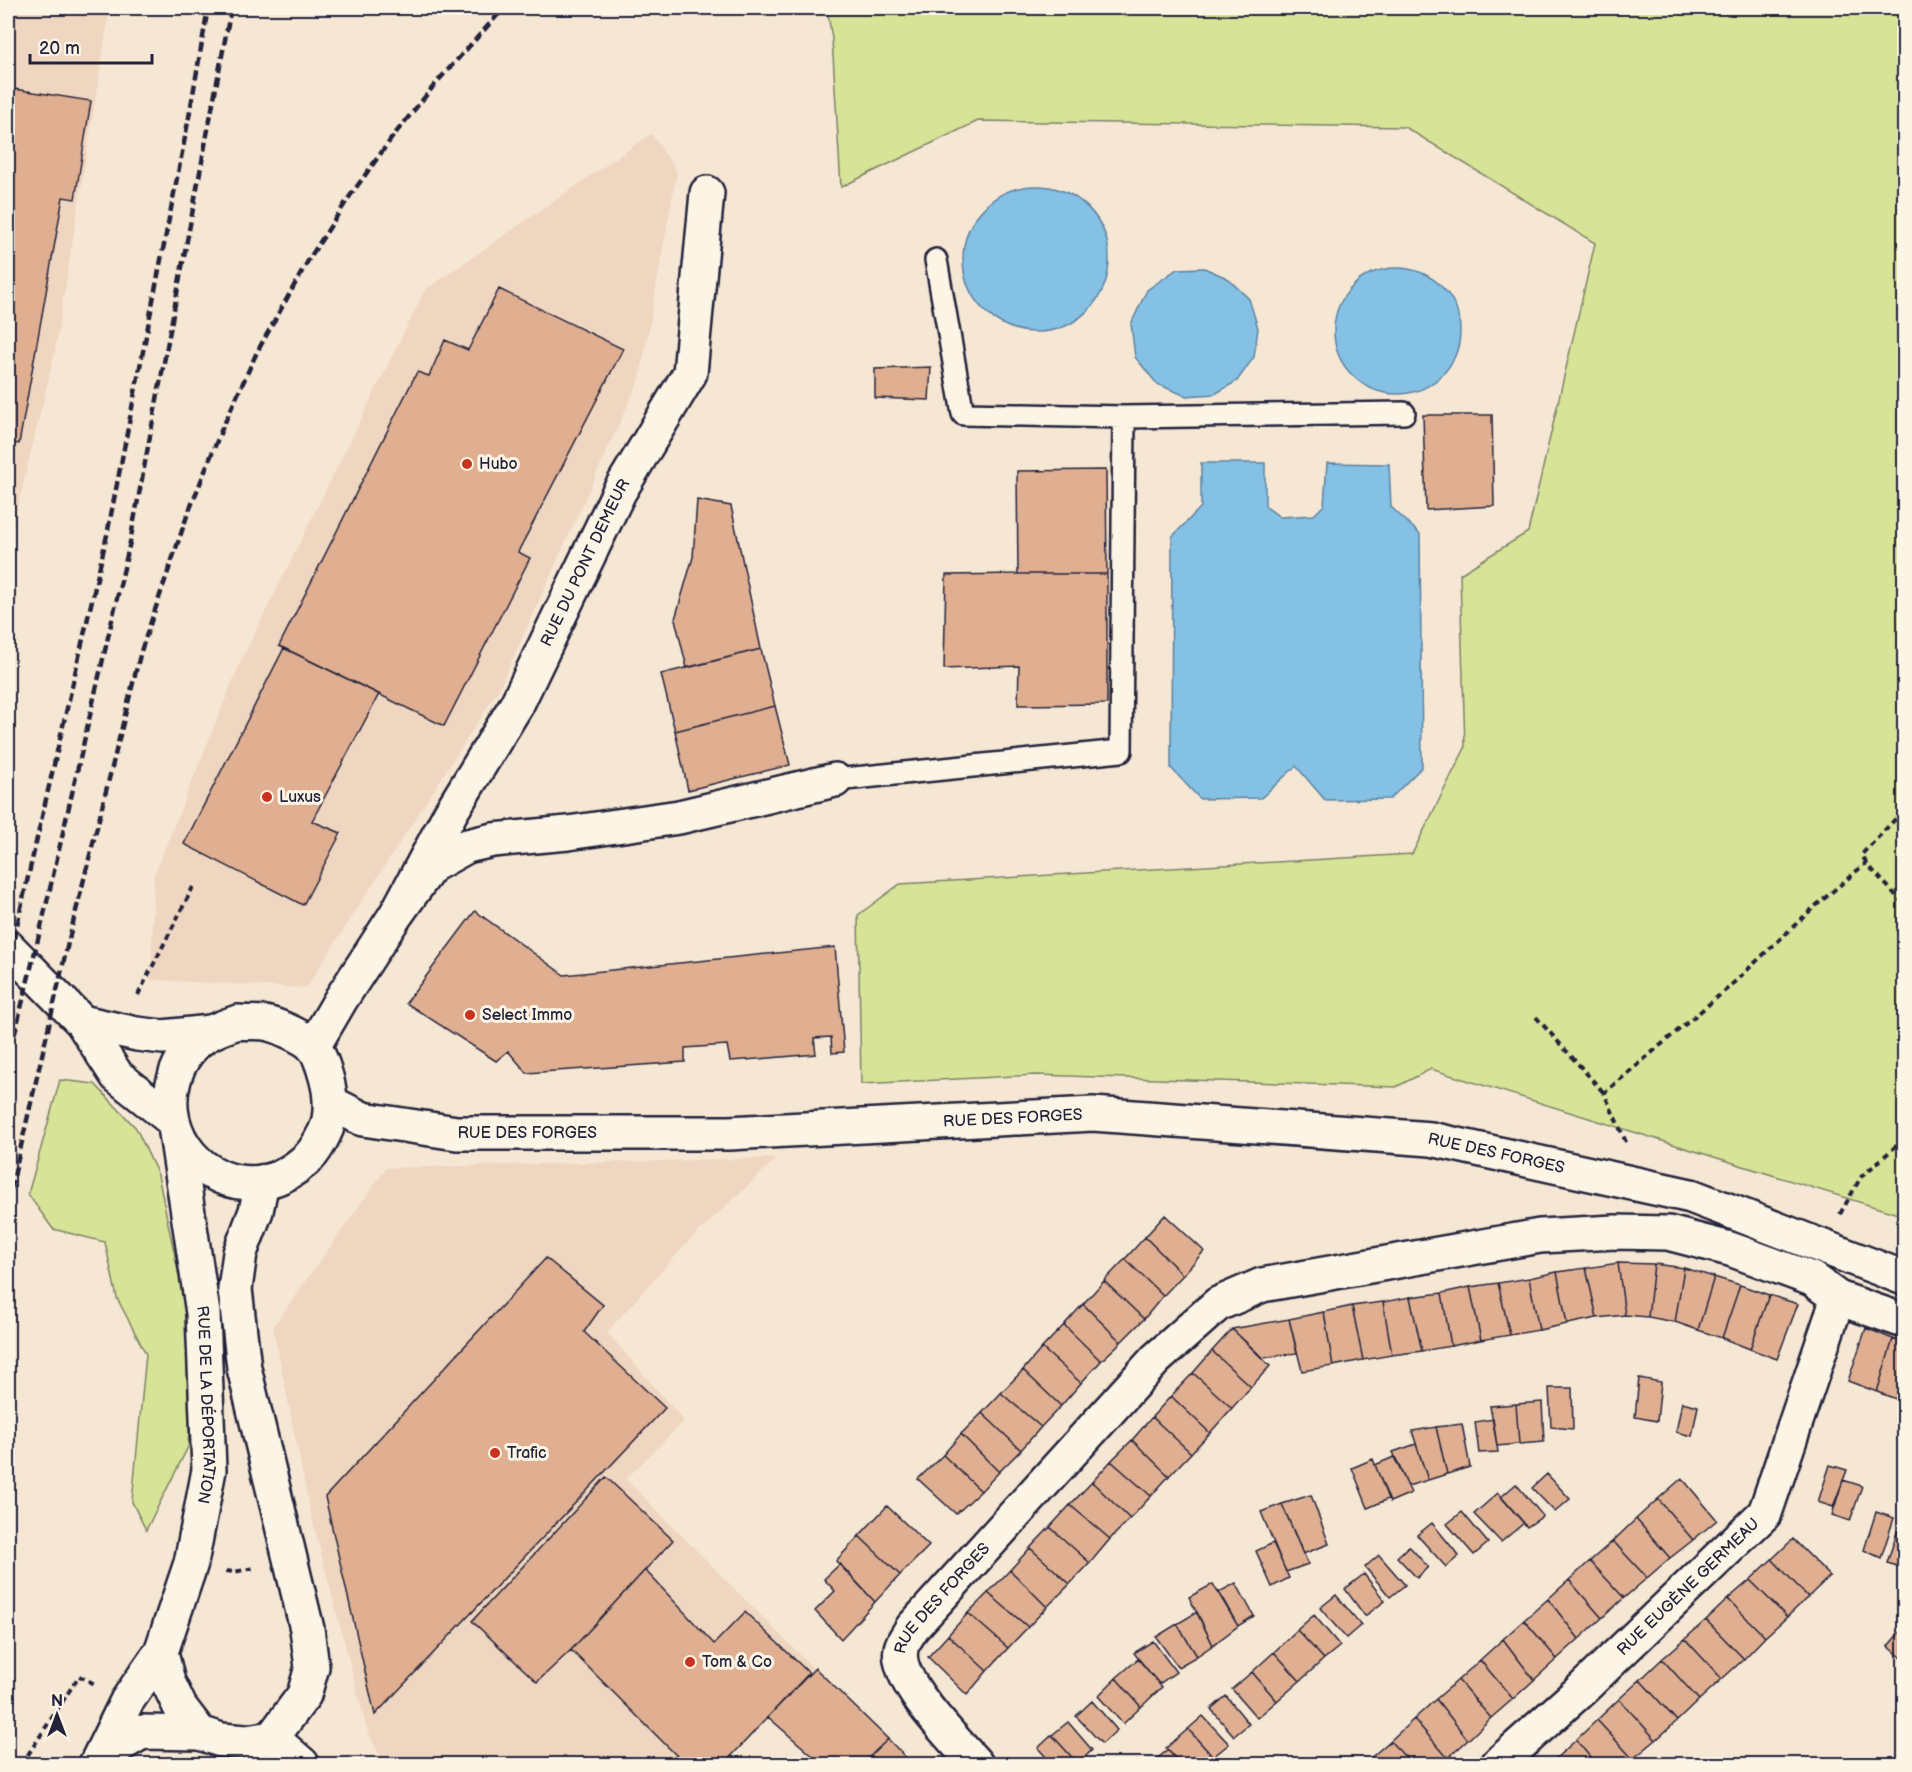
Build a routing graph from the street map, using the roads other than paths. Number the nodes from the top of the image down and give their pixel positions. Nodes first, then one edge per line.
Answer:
1 (708, 193) dead end
2 (936, 260) dead end
3 (1404, 413) dead end
4 (1124, 417) junction
5 (835, 780) joint
6 (397, 913) junction
7 (8, 946) edge
8 (82, 1022) junction
9 (212, 1032) junction
10 (313, 1047) junction
11 (331, 1103) junction
12 (174, 1126) junction
13 (262, 1182) junction
14 (1691, 1196) junction
15 (1730, 1249) junction
16 (1905, 1278) edge
17 (1838, 1298) junction
18 (1905, 1322) edge
19 (160, 1652) junction
20 (200, 1733) junction
21 (272, 1738) junction
22 (98, 1760) edge
23 (302, 1764) edge
24 (976, 1764) edge
25 (1498, 1764) edge

1 - 6 street, RUE DU PONT DEMEUR
2 - 4 lane
3 - 4 lane
4 - 5 lane
5 - 6 street, RUE DU PONT DEMEUR
6 - 10 street, RUE DU PONT DEMEUR
7 - 8 street
8 - 9 street
8 - 12 street
9 - 10 street
9 - 12 street
10 - 11 street
11 - 13 street
11 - 14 street, RUE DES FORGES
12 - 13 street
12 - 19 street, RUE DE LA DÉPORTATION
13 - 21 street
14 - 15 street, RUE DES FORGES
14 - 16 street, RUE DES FORGES
15 - 17 street, RUE DES FORGES
15 - 24 street, RUE DES FORGES
17 - 18 street, RUE DES FORGES
17 - 25 street, RUE EUGÈNE GERMEAU
19 - 20 street
19 - 22 street, RUE DE LA DÉPORTATION
20 - 21 street
20 - 22 street
21 - 23 street

